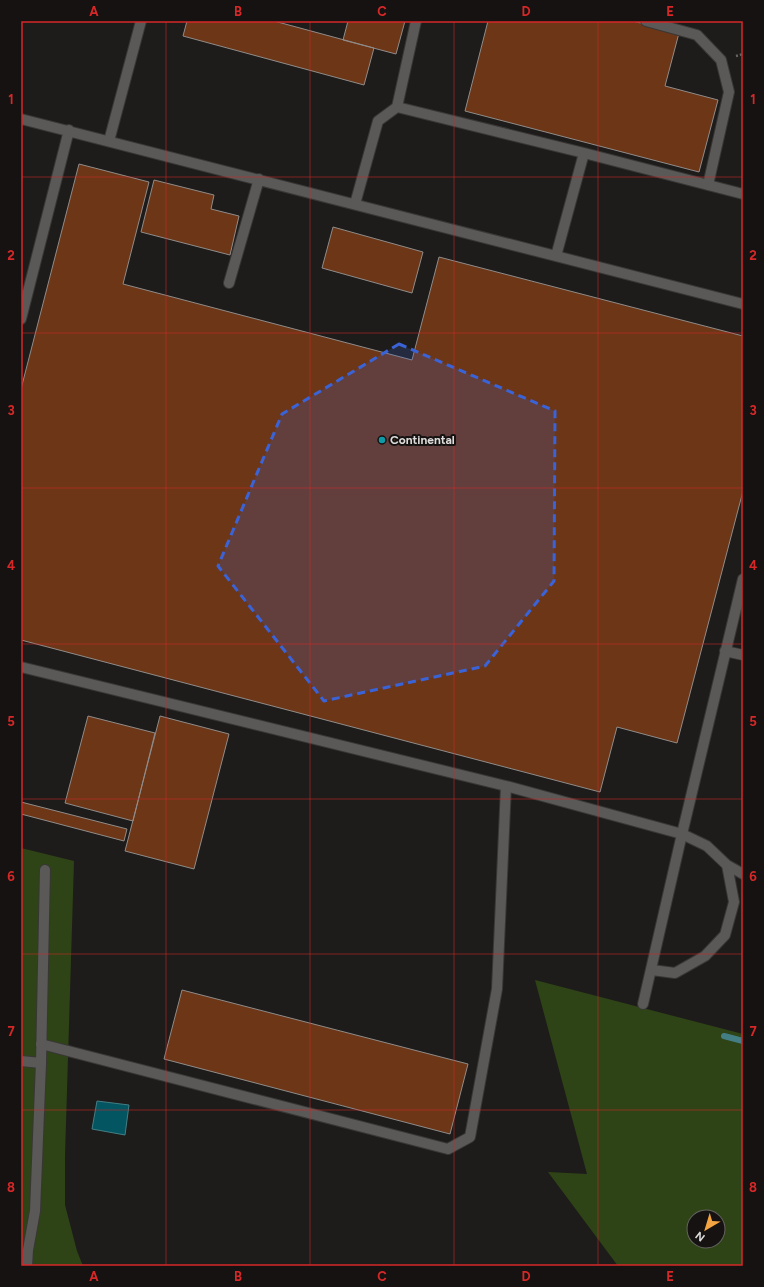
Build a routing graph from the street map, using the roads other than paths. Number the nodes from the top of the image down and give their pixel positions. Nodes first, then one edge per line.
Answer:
1 (141, 21) edge
2 (416, 21) edge
3 (646, 21) edge
4 (397, 107) junction
5 (21, 119) edge
6 (69, 130) junction
7 (109, 141) junction
8 (584, 152) junction
9 (259, 179) junction
10 (708, 185) junction
11 (743, 194) edge
12 (355, 204) junction
13 (556, 256) junction
14 (229, 283) dead end
15 (743, 304) edge
16 (21, 319) edge
17 (743, 579) edge
18 (725, 651) junction
19 (743, 655) edge
20 (21, 667) edge
21 (506, 786) junction
22 (682, 834) junction
23 (727, 865) junction
24 (45, 870) dead end
25 (743, 874) edge
26 (652, 970) junction
27 (643, 1004) dead end
28 (40, 1044) junction
29 (21, 1061) edge
30 (41, 1063) junction
31 (25, 1250) edge
32 (27, 1266) edge

1 - 7 street
2 - 4 street
3 - 10 street
4 - 8 street
4 - 12 street
5 - 6 street
6 - 7 street
6 - 16 street
7 - 9 street
8 - 10 street
8 - 13 street
9 - 12 street
9 - 14 street
10 - 11 street
12 - 13 street
13 - 15 street
17 - 18 street
18 - 19 street
18 - 22 street
20 - 21 street
21 - 22 street
21 - 28 street
22 - 23 street
22 - 26 street
23 - 25 street
23 - 26 street
24 - 28 street
26 - 27 street
28 - 30 street
29 - 30 street
30 - 31 street
31 - 32 street

